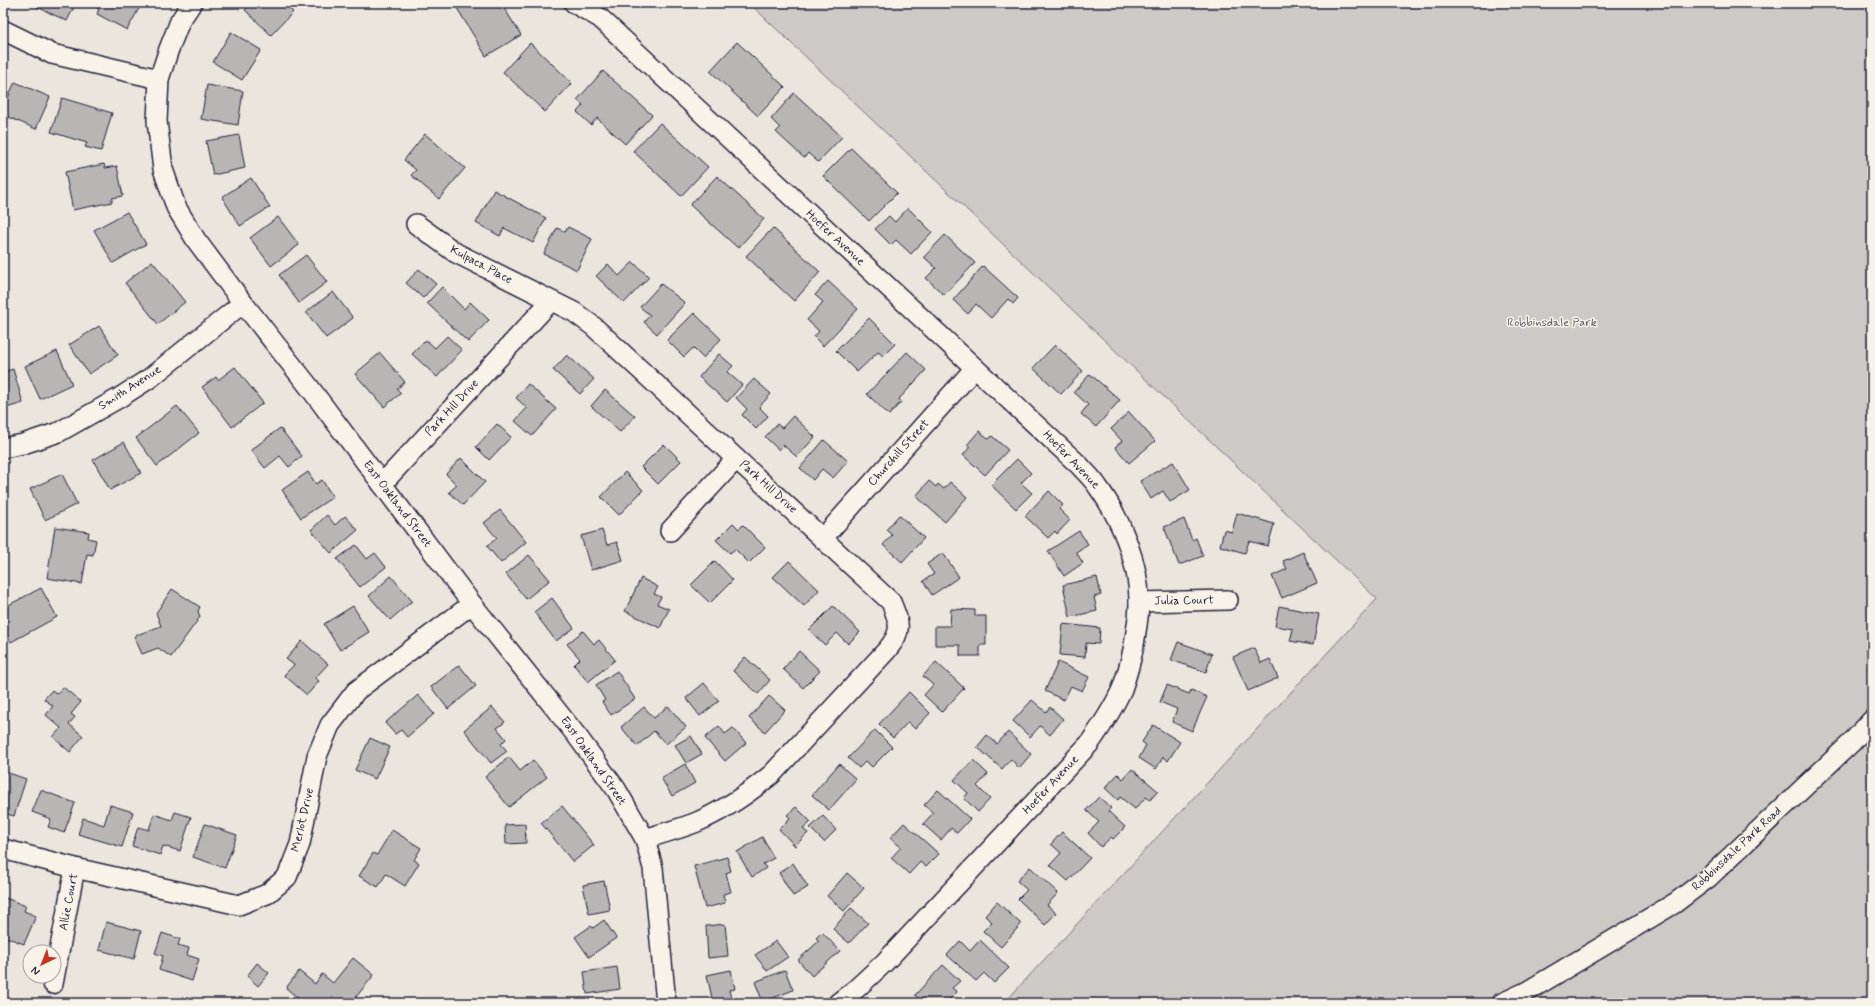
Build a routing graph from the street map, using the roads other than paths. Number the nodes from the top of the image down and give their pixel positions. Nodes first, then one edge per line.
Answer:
1 (192, 3) edge
2 (574, 3) edge
3 (3, 30) edge
4 (159, 80) junction
5 (416, 224) dead end
6 (550, 302) junction
7 (243, 303) junction
8 (975, 368) junction
9 (3, 448) edge
10 (736, 459) junction
11 (382, 484) junction
12 (670, 531) dead end
13 (823, 538) junction
14 (1228, 600) dead end
15 (1139, 602) junction
16 (472, 604) junction
17 (1872, 720) edge
18 (645, 839) junction
19 (3, 849) edge
20 (75, 868) junction
21 (61, 944) edge
22 (666, 1003) edge
23 (838, 1003) edge
24 (1502, 1003) edge

1 - 4 street, East Oakland Street
2 - 8 street, Hoefer Avenue
3 - 4 street
4 - 7 street, East Oakland Street
5 - 6 street, Kulpaca Place
6 - 10 street, Park Hill Drive
6 - 11 street, Park Hill Drive
7 - 9 street, Smith Avenue
7 - 11 street, East Oakland Street
8 - 13 street, Churchill Street
8 - 15 street, Hoefer Avenue
10 - 12 street
10 - 13 street, Park Hill Drive
11 - 16 street, East Oakland Street
13 - 18 street, Park Hill Drive
14 - 15 street, Julia Court
15 - 23 street, Hoefer Avenue
16 - 18 street, East Oakland Street
16 - 20 street, Merlot Drive
17 - 24 street, Robbinsdale Park Road
18 - 22 street, East Oakland Street
19 - 20 street, Merlot Drive
20 - 21 street, Allie Court

